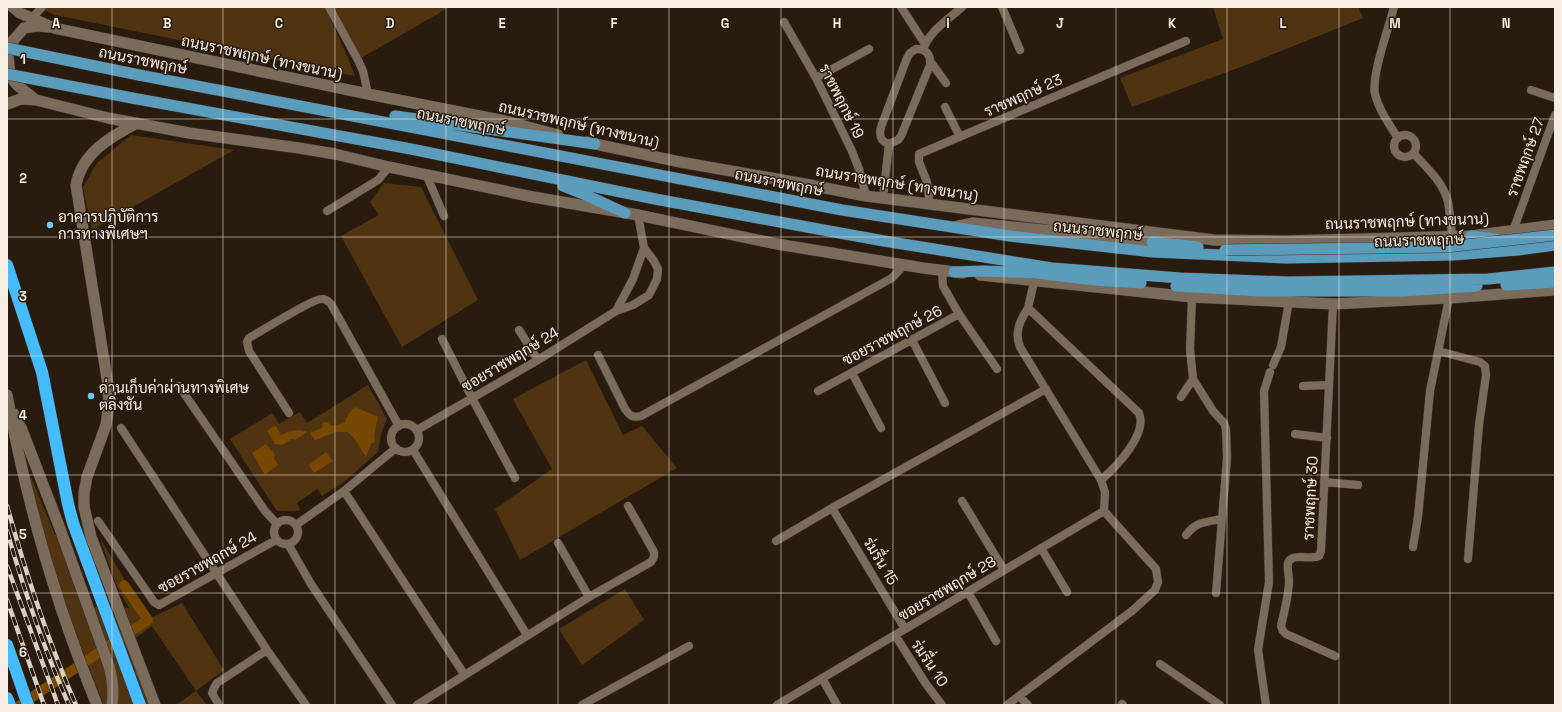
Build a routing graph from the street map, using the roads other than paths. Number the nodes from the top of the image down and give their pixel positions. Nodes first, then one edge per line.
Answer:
1 (12, 7) edge
2 (42, 7) edge
3 (329, 7) edge
4 (901, 7) edge
5 (962, 7) edge
6 (1002, 7) edge
7 (1394, 7) edge
8 (33, 17) junction
9 (784, 22) dead end
10 (54, 28) junction
11 (1186, 41) dead end
12 (924, 47) junction
13 (7, 48) edge
14 (869, 48) dead end
15 (1020, 50) dead end
16 (930, 61) junction
17 (7, 74) edge
18 (816, 78) junction
19 (946, 83) dead end
20 (1531, 90) dead end
21 (368, 94) junction
22 (1555, 98) edge
23 (36, 100) junction
24 (7, 104) edge
25 (945, 107) dead end
26 (329, 110) junction
27 (1555, 115) edge
28 (137, 123) junction
29 (960, 137) junction
30 (1398, 138) junction
31 (595, 144) junction
32 (889, 144) junction
33 (1413, 153) junction
34 (390, 167) junction
35 (426, 174) junction
36 (538, 175) junction
37 (866, 196) junction
38 (883, 198) junction
39 (930, 205) junction
40 (327, 210) dead end
41 (625, 213) junction
42 (638, 215) junction
43 (444, 216) dead end
44 (1555, 225) edge
45 (950, 227) junction
46 (1513, 231) junction
47 (1555, 235) edge
48 (1452, 236) junction
49 (1471, 236) junction
50 (1555, 244) edge
51 (1226, 245) junction
52 (644, 248) junction
53 (7, 265) edge
54 (904, 265) junction
55 (942, 271) junction
56 (1555, 272) edge
57 (1095, 276) junction
58 (1035, 278) junction
59 (1555, 282) edge
60 (1555, 290) edge
61 (1192, 297) junction
62 (1449, 298) junction
63 (1289, 301) junction
64 (1333, 304) junction
65 (1028, 308) junction
66 (616, 311) junction
67 (959, 314) junction
68 (519, 330) dead end
69 (442, 338) dead end
70 (912, 340) junction
71 (1438, 351) junction
72 (598, 355) dead end
73 (538, 360) junction
74 (997, 369) dead end
75 (852, 373) junction
76 (1193, 379) junction
77 (1329, 385) junction
78 (179, 386) dead end
79 (1303, 386) dead end
80 (1046, 389) junction
81 (818, 391) dead end
82 (1181, 396) dead end
83 (472, 398) junction
84 (8, 399) edge
85 (945, 403) dead end
86 (289, 413) dead end
87 (399, 426) junction
88 (121, 428) dead end
89 (881, 428) dead end
90 (417, 430) junction
91 (1295, 434) dead end
92 (1327, 438) junction
93 (396, 448) junction
94 (413, 450) junction
95 (515, 478) dead end
96 (1101, 480) junction
97 (1324, 482) junction
98 (1358, 485) dead end
99 (344, 490) junction
100 (962, 501) dead end
101 (628, 506) dead end
102 (832, 508) junction
103 (1104, 511) junction
104 (1222, 520) junction
105 (98, 521) dead end
106 (277, 524) junction
107 (296, 525) junction
108 (1186, 535) dead end
109 (276, 540) junction
110 (776, 541) dead end
111 (558, 543) dead end
112 (288, 544) junction
113 (1413, 547) dead end
114 (1042, 548) junction
115 (1468, 559) dead end
116 (1004, 570) junction
117 (216, 572) junction
118 (968, 592) junction
119 (1067, 592) dead end
120 (1216, 593) dead end
121 (589, 597) junction
122 (905, 629) junction
123 (527, 635) junction
124 (895, 635) junction
125 (996, 641) dead end
126 (7, 645) edge
127 (689, 646) dead end
128 (267, 650) junction
129 (1335, 656) dead end
130 (1160, 664) dead end
131 (464, 674) junction
132 (822, 678) junction
133 (1019, 696) junction
134 (7, 698) edge
135 (10, 705) edge
136 (28, 705) edge
137 (97, 705) edge
138 (112, 705) edge
139 (140, 705) edge
140 (155, 705) edge
141 (219, 705) edge
142 (306, 705) edge
143 (392, 705) edge
144 (417, 705) edge
145 (582, 705) edge
146 (777, 705) edge
147 (837, 705) edge
148 (942, 705) edge
149 (1007, 705) edge
150 (1028, 705) edge
151 (1220, 705) edge
152 (1266, 705) edge

1 - 8 main road, ถนนราชพฤกษ์ (ทางขนาน)
2 - 8 street
3 - 21 street
4 - 12 street
5 - 12 street
6 - 15 street
7 - 30 street
8 - 10 main road, ถนนราชพฤกษ์ (ทางขนาน)
9 - 18 street, ราชพฤกษ์ 19
10 - 21 main road, ถนนราชพฤกษ์ (ทางขนาน)
10 - 23 main road
11 - 29 street, ราชพฤกษ์ 23
12 - 16 street
12 - 32 street
13 - 26 main road, ถนนราชพฤกษ์, bridge
14 - 18 street
16 - 19 street
16 - 32 street
17 - 36 main road, bridge
18 - 37 street, ราชพฤกษ์ 19
20 - 22 street
21 - 31 main road, ถนนราชพฤกษ์ (ทางขนาน)
23 - 24 main road
23 - 28 main road
25 - 29 street
26 - 31 main road
26 - 45 main road, ถนนราชพฤกษ์
27 - 46 street, ราชพฤกษ์ 27
28 - 34 main road
28 - 140 main road
29 - 39 street, ราชพฤกษ์ 23
30 - 33 street
30 - 33 street
31 - 37 main road, ถนนราชพฤกษ์ (ทางขนาน)
32 - 38 street
33 - 48 street
34 - 35 main road
34 - 40 street
35 - 41 main road
35 - 43 street
36 - 41 main road
36 - 57 main road
37 - 38 main road, ถนนราชพฤกษ์ (ทางขนาน)
38 - 39 main road, ถนนราชพฤกษ์ (ทางขนาน)
39 - 51 main road, ถนนราชพฤกษ์ (ทางขนาน)
41 - 42 main road
42 - 52 street, ซอยราชพฤกษ์ 24
42 - 54 main road
44 - 46 main road, ถนนราชพฤกษ์ (ทางขนาน)
45 - 50 main road, ถนนราชพฤกษ์
45 - 51 main road
46 - 49 main road, ถนนราชพฤกษ์ (ทางขนาน)
47 - 51 main road, bridge
48 - 49 main road, ถนนราชพฤกษ์ (ทางขนาน)
48 - 51 main road, ถนนราชพฤกษ์ (ทางขนาน)
49 - 50 main road
52 - 66 street, ซอยราชพฤกษ์ 24
52 - 66 street, ซอยราชพฤกษ์ 24
53 - 139 highway
54 - 55 main road
54 - 72 street
55 - 58 main road
55 - 67 street, ซอยราชพฤกษ์ 26
56 - 57 main road
57 - 58 main road
57 - 59 main road
58 - 61 main road
58 - 65 street
60 - 62 main road
61 - 63 main road
61 - 76 street
62 - 64 main road
62 - 71 street
63 - 64 main road
63 - 152 street
64 - 77 street, ราชพฤกษ์ 30
65 - 80 street
65 - 96 street
66 - 73 street, ซอยราชพฤกษ์ 24
67 - 70 street, ซอยราชพฤกษ์ 26
67 - 74 street
68 - 73 street
69 - 83 street
70 - 75 street, ซอยราชพฤกษ์ 26
70 - 85 street
71 - 113 street
71 - 115 street
73 - 83 street, ซอยราชพฤกษ์ 24
75 - 81 street, ซอยราชพฤกษ์ 26
75 - 89 street
76 - 82 street
76 - 104 street
77 - 79 street
77 - 92 street, ราชพฤกษ์ 30
78 - 106 street
80 - 96 street
80 - 102 street
83 - 90 street, ซอยราชพฤกษ์ 24
83 - 95 street
84 - 137 main road
84 - 138 main road
86 - 87 street
87 - 90 street
87 - 93 street
88 - 117 street
90 - 94 street
91 - 92 street
92 - 97 street, ราชพฤกษ์ 30
93 - 94 street
93 - 99 street
94 - 123 street
96 - 103 street
97 - 98 street
97 - 129 street, ราชพฤกษ์ 30
99 - 107 street
99 - 131 street
100 - 116 street
101 - 121 street
102 - 110 street
102 - 122 street, ร่มรื่น 15
103 - 114 street, ซอยราชพฤกษ์ 28
103 - 133 street
104 - 108 street
104 - 120 street
105 - 117 street, ซอยราชพฤกษ์ 24
106 - 107 street
106 - 109 street, ซอยราชพฤกษ์ 24
107 - 112 street
109 - 112 street, ซอยราชพฤกษ์ 24
109 - 117 street, ซอยราชพฤกษ์ 24
111 - 121 street
112 - 143 street
114 - 116 street, ซอยราชพฤกษ์ 28
114 - 119 street
116 - 118 street, ซอยราชพฤกษ์ 28
117 - 128 street
118 - 122 street, ซอยราชพฤกษ์ 28
118 - 125 street
121 - 123 street
122 - 124 street, ซอยราชพฤกษ์ 28
123 - 131 street
124 - 132 street, ซอยราชพฤกษ์ 28
124 - 148 street, ร่มรื่น 10
126 - 136 highway
127 - 145 street
128 - 141 street
128 - 142 street
130 - 151 street
131 - 144 street
132 - 146 street, ซอยราชพฤกษ์ 28
132 - 147 street
133 - 149 street
133 - 150 street
134 - 135 highway

